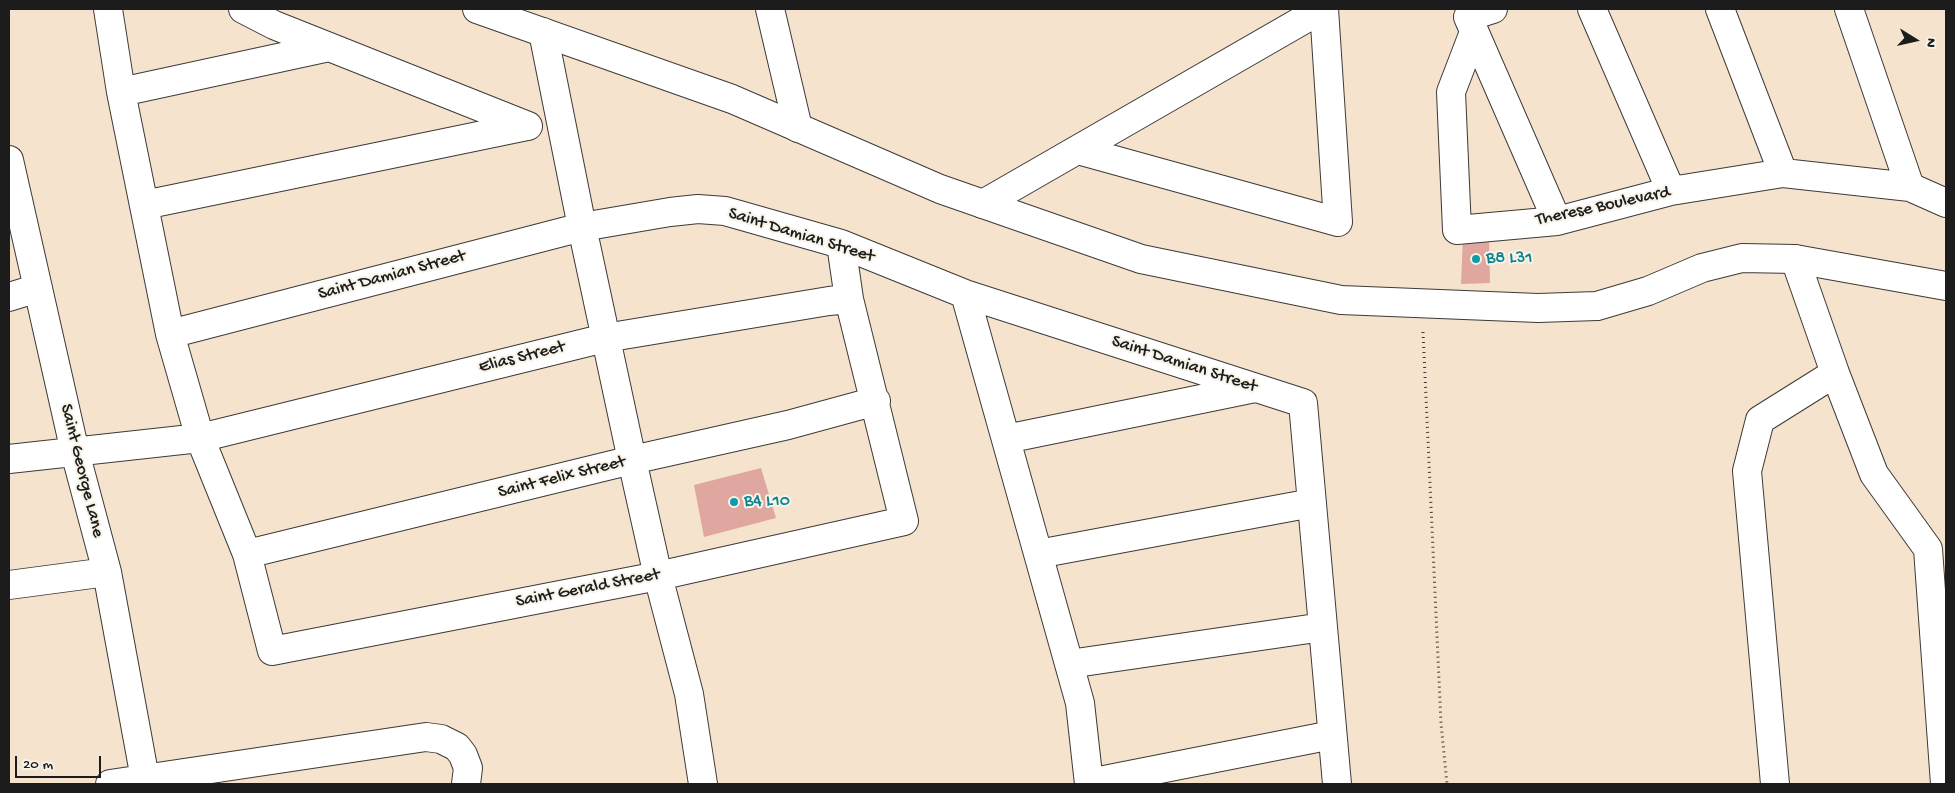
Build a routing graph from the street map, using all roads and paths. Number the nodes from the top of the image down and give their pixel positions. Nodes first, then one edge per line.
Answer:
1 (108, 9) edge
2 (243, 9) edge
3 (477, 9) edge
4 (1323, 9) edge
5 (1493, 9) edge
6 (1592, 9) edge
7 (1720, 9) edge
8 (1849, 9) edge
9 (765, 12) edge
10 (543, 32) junction
11 (1474, 32) junction
12 (330, 47) junction
13 (120, 92) junction
14 (561, 121) junction
15 (527, 126) junction
16 (798, 128) junction
17 (1078, 150) junction
18 (9, 164) edge
19 (1783, 173) junction
20 (1910, 188) junction
21 (1671, 191) junction
22 (1946, 203) edge
23 (983, 204) junction
24 (144, 205) junction
25 (1557, 221) junction
26 (582, 227) junction
27 (841, 244) junction
28 (1795, 260) junction
29 (1946, 286) edge
30 (38, 288) junction
31 (965, 294) junction
32 (9, 297) edge
33 (849, 299) junction
34 (1422, 303) junction
35 (170, 334) junction
36 (605, 338) junction
37 (1835, 373) junction
38 (1256, 388) junction
39 (876, 400) junction
40 (200, 438) junction
41 (1006, 439) junction
42 (75, 452) junction
43 (9, 459) edge
44 (632, 460) junction
45 (1312, 503) junction
46 (1937, 551) edge
47 (247, 554) junction
48 (1038, 554) junction
49 (107, 572) junction
50 (658, 576) junction
51 (9, 585) edge
52 (1323, 627) junction
53 (1069, 664) junction
54 (1332, 735) junction
55 (146, 782) edge
56 (1089, 783) edge
57 (110, 784) edge
58 (466, 784) edge
59 (703, 784) edge
60 (1337, 784) edge
61 (1447, 784) edge
62 (1775, 784) edge
63 (1945, 784) edge

1 - 13 street
2 - 12 street
3 - 10 street
4 - 17 street
4 - 17 street
5 - 11 street
6 - 21 street
7 - 19 street
8 - 20 street
9 - 16 street
10 - 14 street
10 - 16 street
11 - 25 street
11 - 25 street, Therese Boulevard
12 - 13 street
12 - 15 street
13 - 24 street
14 - 15 street
14 - 26 street
15 - 24 street
16 - 23 street
17 - 23 street
18 - 30 street, Saint George Lane
19 - 20 street, Therese Boulevard
19 - 21 street, Therese Boulevard
20 - 22 street, Therese Boulevard
21 - 25 street, Therese Boulevard
23 - 34 street
24 - 35 street
26 - 27 street, Saint Damian Street
26 - 35 street, Saint Damian Street
26 - 36 street
27 - 31 street, Saint Damian Street
27 - 33 street
28 - 29 street
28 - 34 street
28 - 37 street
30 - 32 street
30 - 42 street, Saint George Lane
31 - 38 street, Saint Damian Street
31 - 41 street
33 - 36 street, Elias Street
33 - 39 street
34 - 61 path
35 - 40 street
36 - 40 street, Elias Street
36 - 44 street
37 - 46 street
37 - 62 street
38 - 41 street
38 - 45 street, Saint Damian Street
39 - 44 street, Saint Felix Street
39 - 50 street, Saint Gerald Street
40 - 42 street, Elias Street
40 - 47 street
41 - 48 street
42 - 43 street, Elias Street
42 - 49 street, Saint George Lane
44 - 47 street, Saint Felix Street
44 - 50 street
45 - 48 street
45 - 52 street
46 - 63 street
47 - 50 street, Saint Gerald Street
48 - 53 street
49 - 51 street
49 - 55 street, Saint George Lane
50 - 59 street
52 - 53 street
52 - 54 street
53 - 56 street
54 - 56 street
54 - 60 street
55 - 57 street
55 - 58 street

